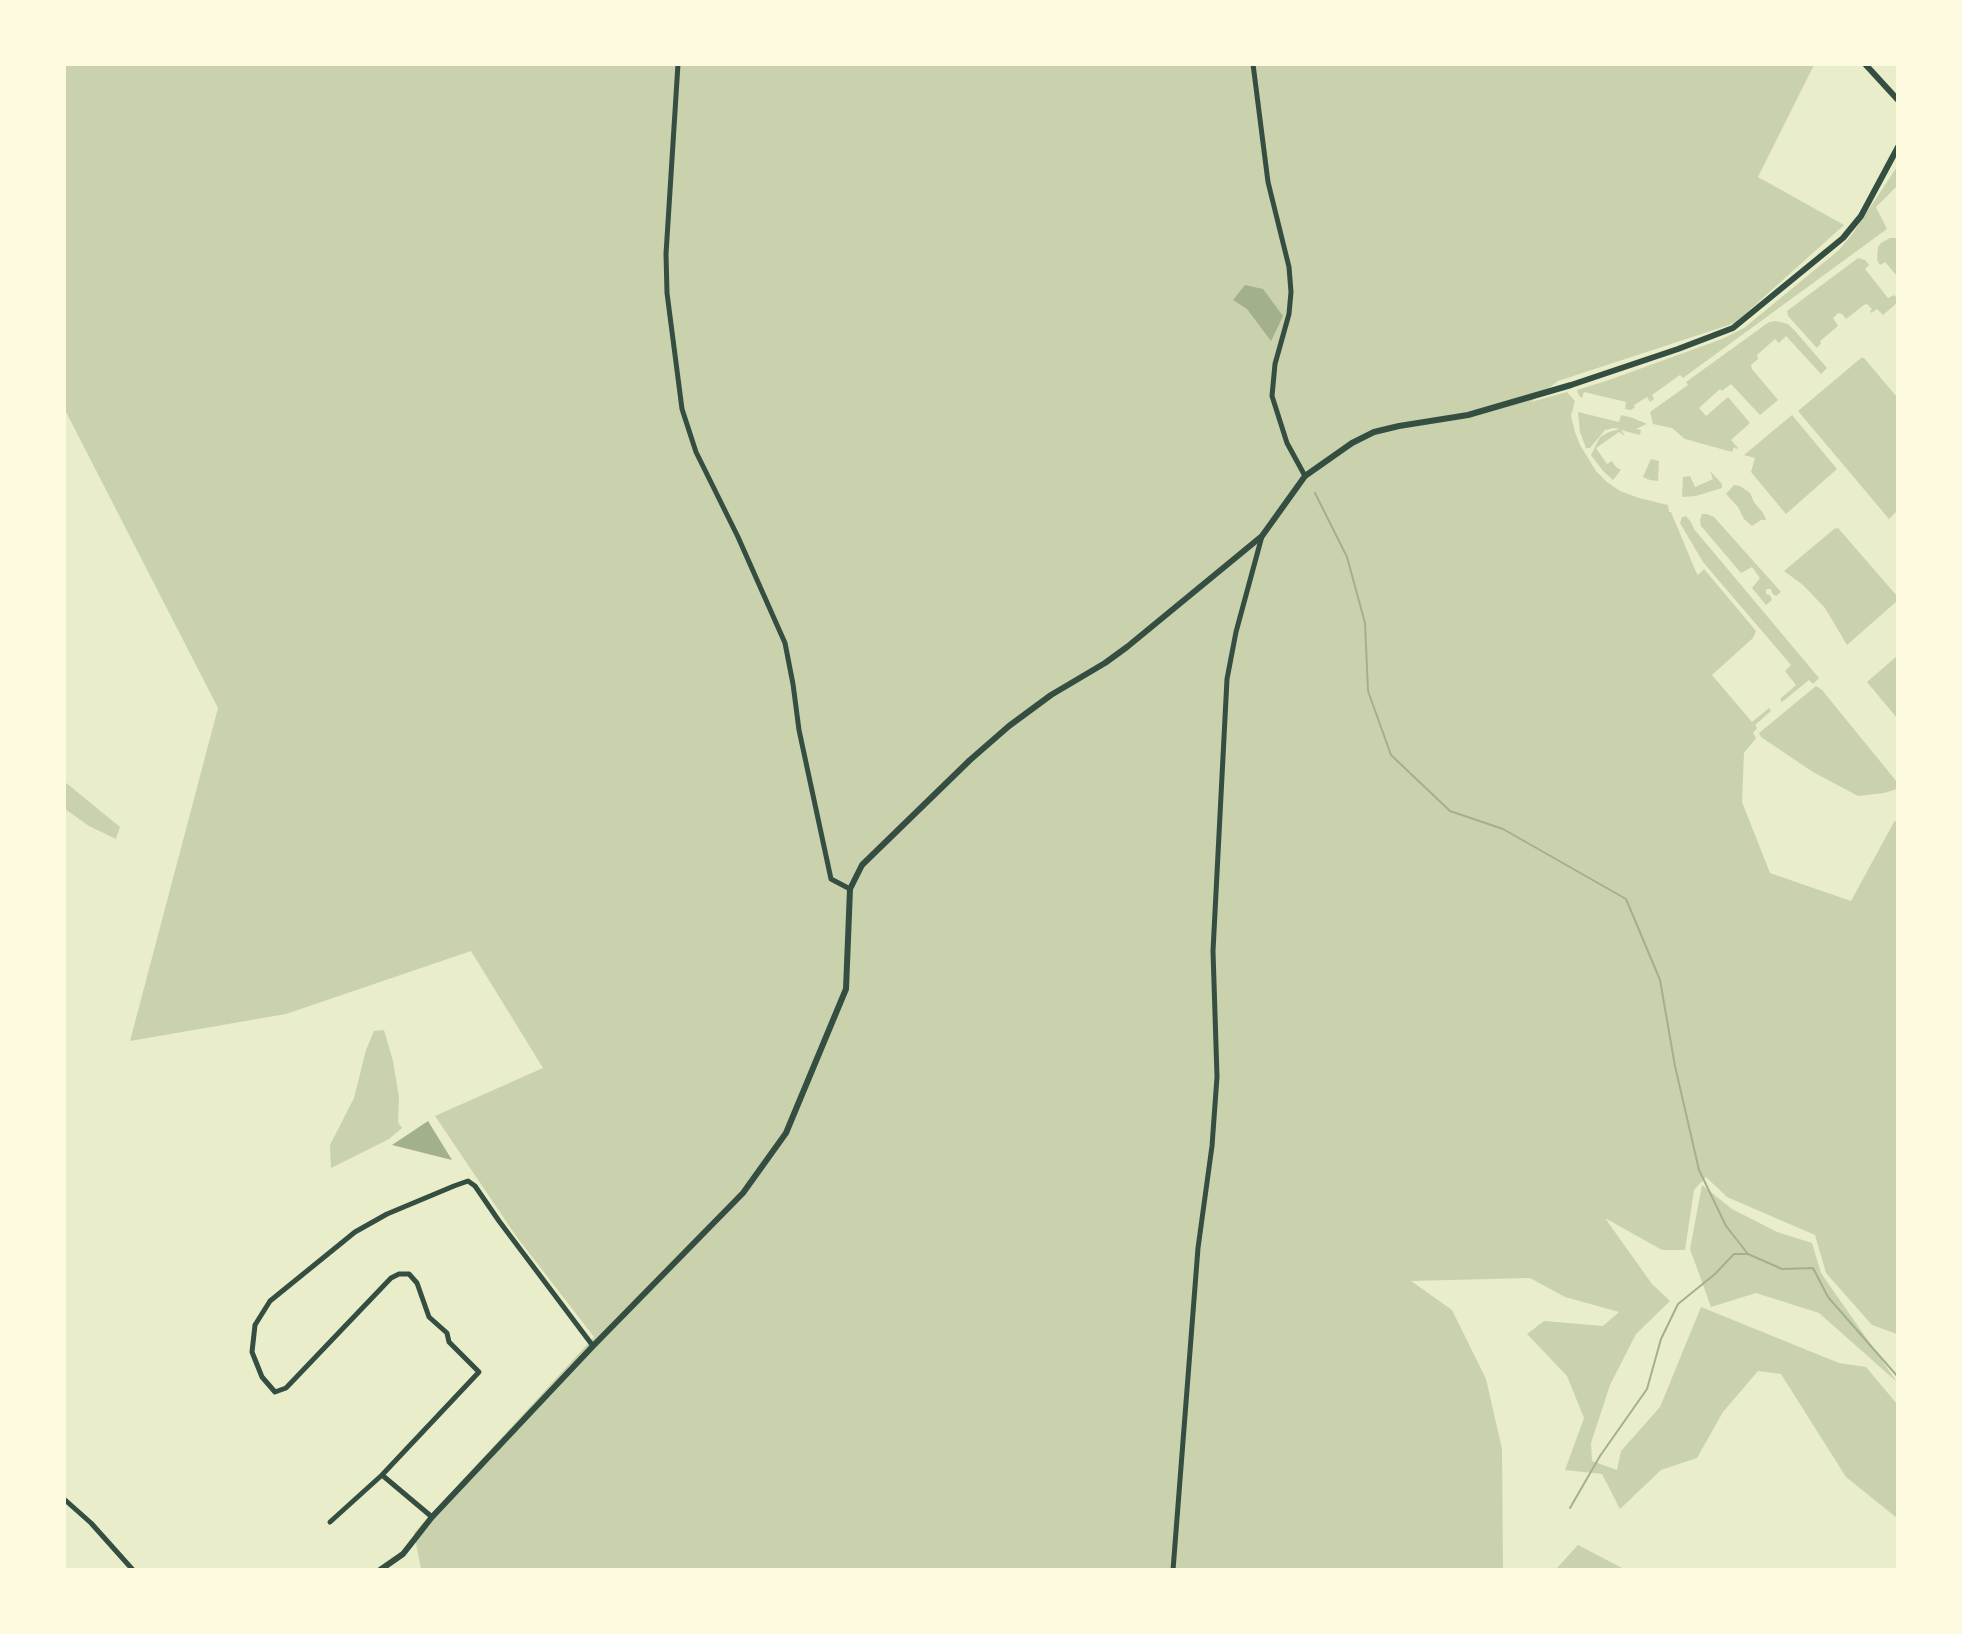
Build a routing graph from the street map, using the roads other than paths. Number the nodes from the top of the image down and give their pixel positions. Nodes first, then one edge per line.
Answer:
1 (678, 64) edge
2 (1253, 64) edge
3 (1865, 64) edge
4 (1898, 100) edge
5 (1898, 147) edge
6 (1895, 155) edge
7 (1305, 477) junction
8 (1262, 536) junction
9 (850, 889) junction
10 (592, 1346) junction
11 (382, 1475) junction
12 (64, 1499) edge
13 (432, 1517) junction
14 (330, 1522) dead end
15 (133, 1569) edge
16 (380, 1569) edge
17 (1173, 1569) edge

1 - 9 street
2 - 7 street
3 - 4 street
5 - 6 street
6 - 7 street
7 - 8 street
8 - 9 street
8 - 17 street
9 - 10 street
10 - 11 street
10 - 13 street
11 - 13 street
11 - 14 street
12 - 15 street
13 - 16 street

